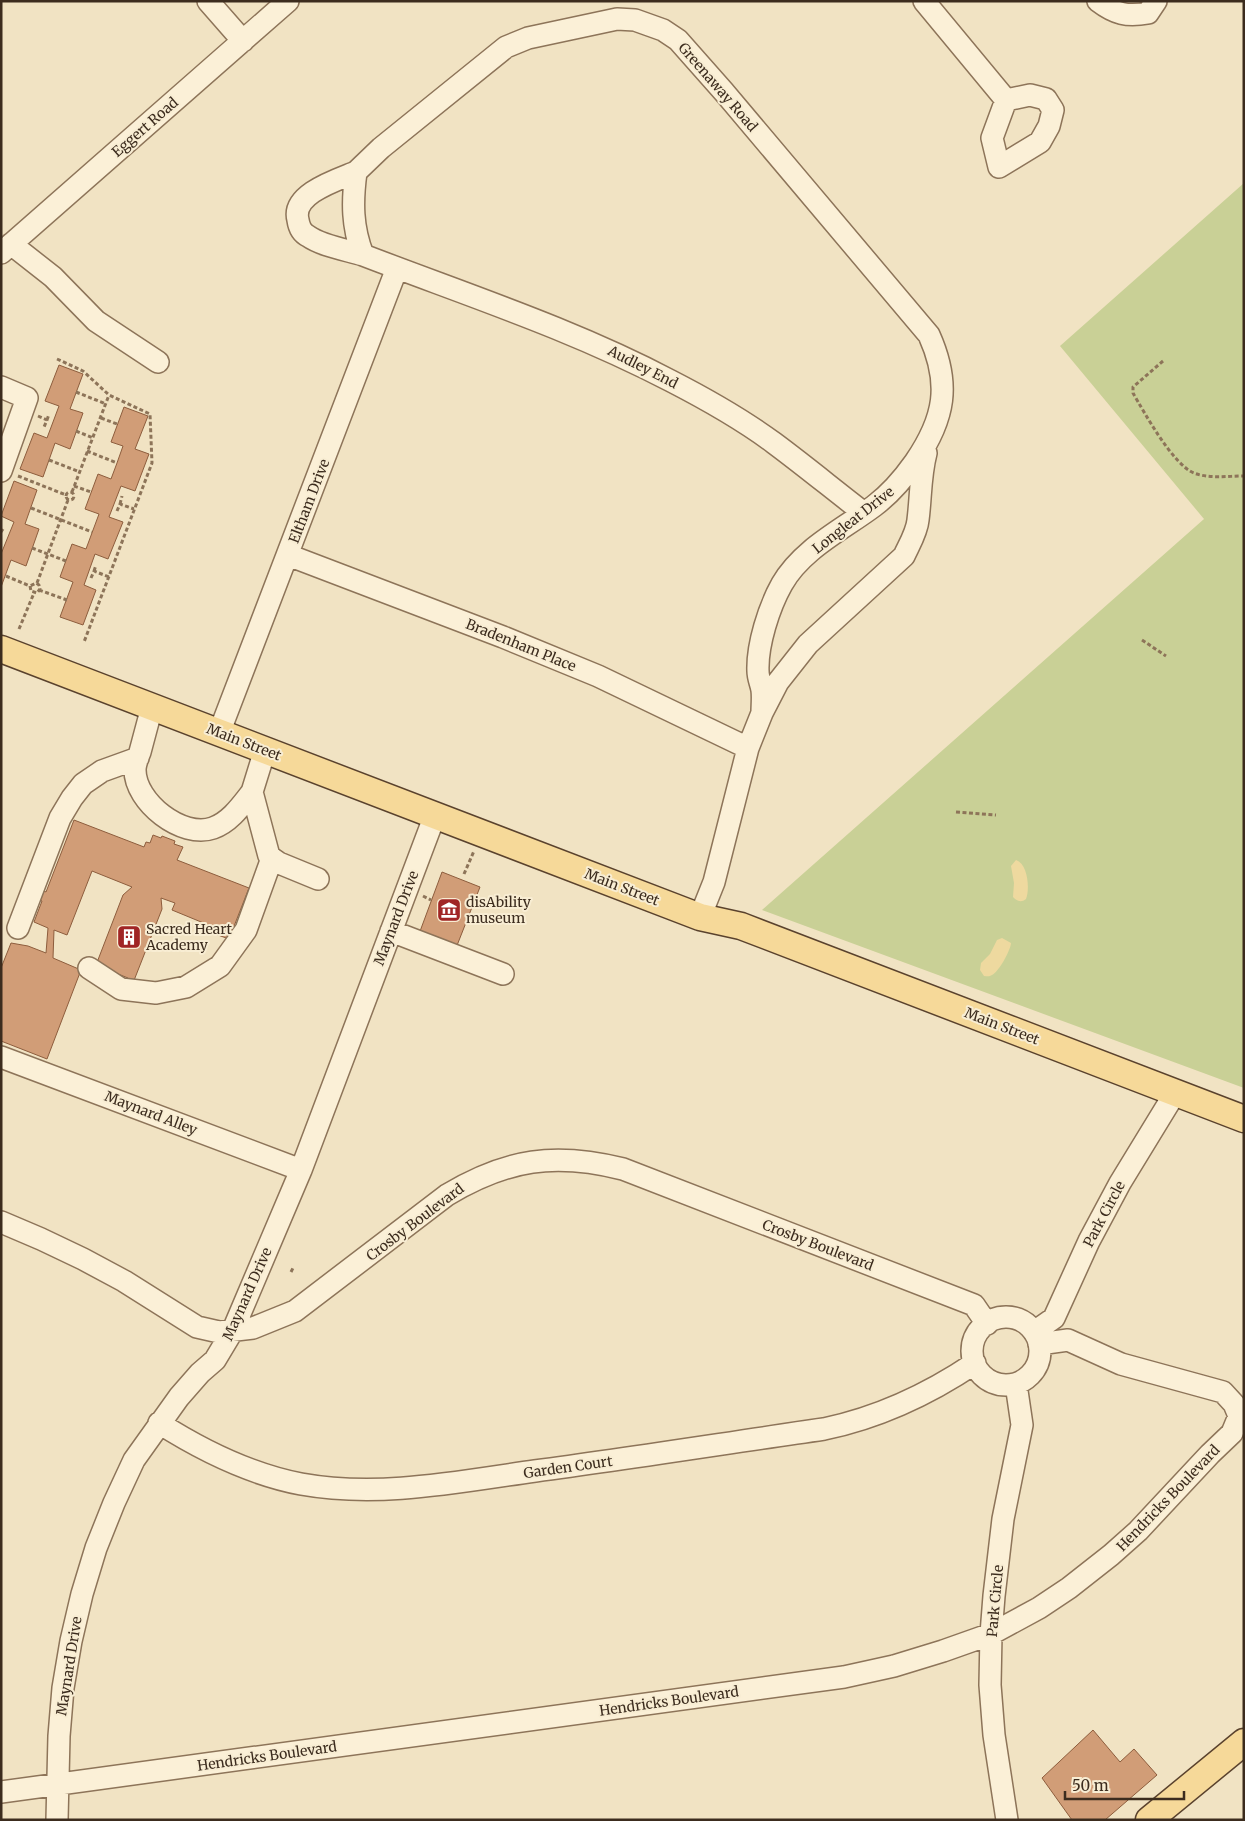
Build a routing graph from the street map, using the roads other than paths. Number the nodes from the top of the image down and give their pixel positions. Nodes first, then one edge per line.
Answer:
1 (208, 1) edge
2 (288, 1) edge
3 (924, 1) edge
4 (1098, 1) edge
5 (1156, 1) edge
6 (243, 41) junction
7 (1006, 100) dead end
8 (356, 172) junction
9 (6, 249) edge
10 (363, 256) junction
11 (397, 268) junction
12 (158, 362) dead end
13 (1, 387) edge
14 (928, 443) junction
15 (6, 445) edge
16 (7, 472) edge
17 (864, 513) junction
18 (288, 555) junction
19 (1, 649) edge
20 (152, 707) junction
21 (762, 713) junction
22 (219, 732) junction
23 (748, 748) junction
24 (265, 750) junction
25 (138, 758) junction
26 (252, 792) junction
27 (435, 815) junction
28 (272, 858) junction
29 (318, 879) dead end
30 (700, 916) junction
31 (18, 928) dead end
32 (391, 932) junction
33 (89, 968) dead end
34 (503, 974) dead end
35 (1, 1057) edge
36 (1175, 1093) junction
37 (1244, 1119) edge
38 (301, 1170) junction
39 (1, 1222) edge
40 (986, 1324) junction
41 (233, 1330) junction
42 (1037, 1338) junction
43 (975, 1364) junction
44 (1016, 1384) junction
45 (1240, 1407) edge
46 (159, 1423) junction
47 (991, 1634) junction
48 (1244, 1742) edge
49 (57, 1784) junction
50 (1, 1792) edge
51 (57, 1820) edge
52 (1006, 1820) edge
53 (1149, 1820) edge

1 - 6 street
2 - 6 street, Eggert Road
3 - 7 street
4 - 5 street
6 - 9 street, Eggert Road
8 - 10 street
8 - 10 street, Greenaway Road
8 - 14 street, Greenaway Road
9 - 12 street
10 - 11 street, Greenaway Road
11 - 17 street, Audley End
11 - 18 street, Eltham Drive
13 - 15 street
14 - 17 street, Longleat Drive
14 - 21 street, Longleat Drive
15 - 16 street
17 - 21 street, Longleat Drive
18 - 22 street, Eltham Drive
18 - 23 street, Bradenham Place
19 - 20 main road, Main Street
20 - 22 main road, Main Street
20 - 25 street
21 - 23 street, Longleat Drive
22 - 24 main road, Main Street
23 - 30 street, Longleat Drive
24 - 26 street
24 - 27 main road, Main Street
25 - 26 street
25 - 31 street
26 - 28 street
27 - 30 main road, Main Street
27 - 32 street, Maynard Drive
28 - 29 street
28 - 33 street
30 - 36 main road, Main Street
32 - 34 street
32 - 38 street, Maynard Drive
35 - 38 street, Maynard Alley
36 - 37 main road, Main Street
36 - 42 street, Park Circle
38 - 41 street, Maynard Drive
39 - 41 street, Crosby Boulevard
40 - 41 street, Crosby Boulevard
40 - 42 street
40 - 43 street
41 - 46 street, Maynard Drive
42 - 44 street
42 - 45 street
43 - 44 street
43 - 46 street, Garden Court
44 - 47 street, Park Circle
45 - 47 street, Hendricks Boulevard
46 - 49 street, Maynard Drive
47 - 49 street, Hendricks Boulevard
47 - 52 street, Park Circle
48 - 53 main road
49 - 50 street, Hendricks Boulevard
49 - 51 street, Maynard Drive

